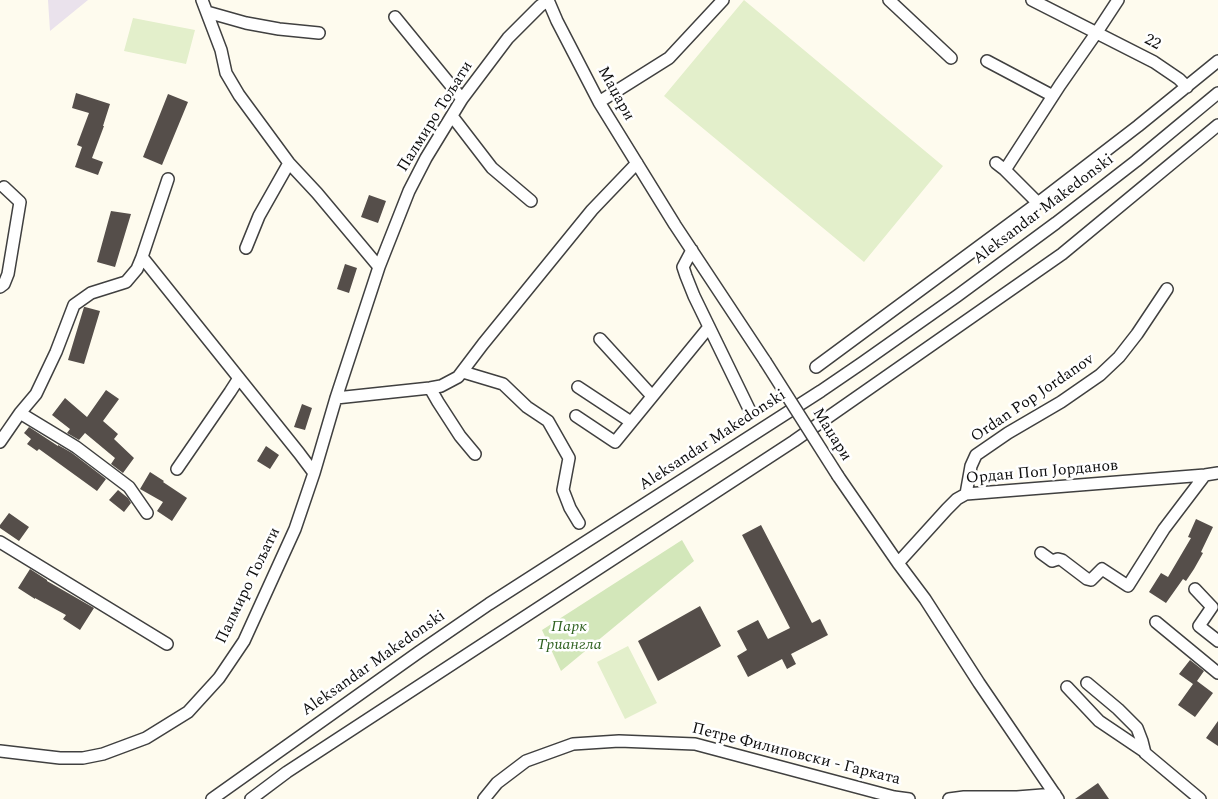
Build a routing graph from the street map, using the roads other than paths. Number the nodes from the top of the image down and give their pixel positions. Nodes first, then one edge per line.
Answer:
1 (202, 0) edge
2 (548, 0) edge
3 (724, 0) edge
4 (889, 0) edge
5 (1032, 0) edge
6 (1118, 0) edge
7 (206, 12) junction
8 (395, 17) dead end
9 (1098, 32) junction
10 (320, 33) dead end
11 (951, 58) dead end
12 (987, 61) dead end
13 (1218, 61) edge
14 (1187, 87) junction
15 (1218, 93) edge
16 (1053, 96) junction
17 (462, 99) junction
18 (599, 102) junction
19 (452, 116) junction
20 (1218, 125) edge
21 (289, 163) junction
22 (637, 163) junction
23 (168, 179) dead end
24 (4, 187) dead end
25 (531, 201) dead end
26 (1038, 202) junction
27 (246, 248) dead end
28 (692, 250) junction
29 (142, 257) junction
30 (379, 268) junction
31 (0, 287) edge
32 (1166, 288) dead end
33 (709, 327) junction
34 (600, 339) dead end
35 (816, 367) dead end
36 (463, 372) junction
37 (239, 378) junction
38 (578, 387) dead end
39 (430, 388) junction
40 (652, 396) junction
41 (336, 398) junction
42 (750, 411) dead end
43 (20, 413) junction
44 (576, 416) dead end
45 (631, 422) junction
46 (0, 442) edge
47 (475, 454) dead end
48 (177, 469) dead end
49 (314, 473) junction
50 (1218, 473) edge
51 (1205, 475) junction
52 (966, 494) junction
53 (147, 513) dead end
54 (579, 523) dead end
55 (0, 542) edge
56 (1041, 553) dead end
57 (898, 563) junction
58 (1195, 589) dead end
59 (1156, 622) dead end
60 (1218, 641) edge
61 (167, 644) dead end
62 (1218, 674) edge
63 (1087, 683) dead end
64 (1067, 687) dead end
65 (0, 751) edge
66 (1145, 752) junction
67 (1056, 796) edge
68 (212, 799) edge
69 (251, 799) edge
70 (484, 799) edge
71 (909, 799) edge
72 (949, 799) edge
73 (1200, 799) edge

1 - 7 street
2 - 17 street, Палмиро Тољати
2 - 18 street, Маџари
3 - 18 street
4 - 11 street
5 - 9 street, 22
6 - 9 street
7 - 10 street
7 - 21 street
8 - 17 street
9 - 14 street, 22
9 - 16 street
12 - 16 street
13 - 14 street
14 - 26 street
15 - 68 street, Aleksandar Makedonski
16 - 26 street
17 - 19 street, Палмиро Тољати
18 - 22 street, Маџари
19 - 25 street
19 - 30 street, Палмиро Тољати
20 - 69 street
21 - 27 street
21 - 30 street
22 - 28 street, Маџари
22 - 36 street
23 - 29 street
24 - 31 street
26 - 35 street
28 - 33 street
28 - 57 street, Маџари, bridge
29 - 37 street
29 - 43 street
30 - 41 street, Палмиро Тољати
32 - 52 street, Ordan Pop Jordanov
33 - 40 street
33 - 42 street
34 - 40 street
36 - 39 street
36 - 54 street
37 - 48 street
37 - 49 street
38 - 45 street
39 - 41 street
39 - 47 street
40 - 45 street
41 - 49 street, Палмиро Тољати
43 - 46 street
43 - 53 street
44 - 45 street
49 - 65 street, Палмиро Тољати
50 - 51 street, Ордан Поп Јорданов
51 - 52 street, Ордан Поп Јорданов
51 - 56 street
52 - 57 street, Ордан Поп Јорданов
55 - 61 street
57 - 67 street, Маџари
58 - 60 street
59 - 62 street
63 - 66 street
64 - 66 street
66 - 73 street
67 - 72 street
70 - 71 street, Петре Филиповски - Гарката

